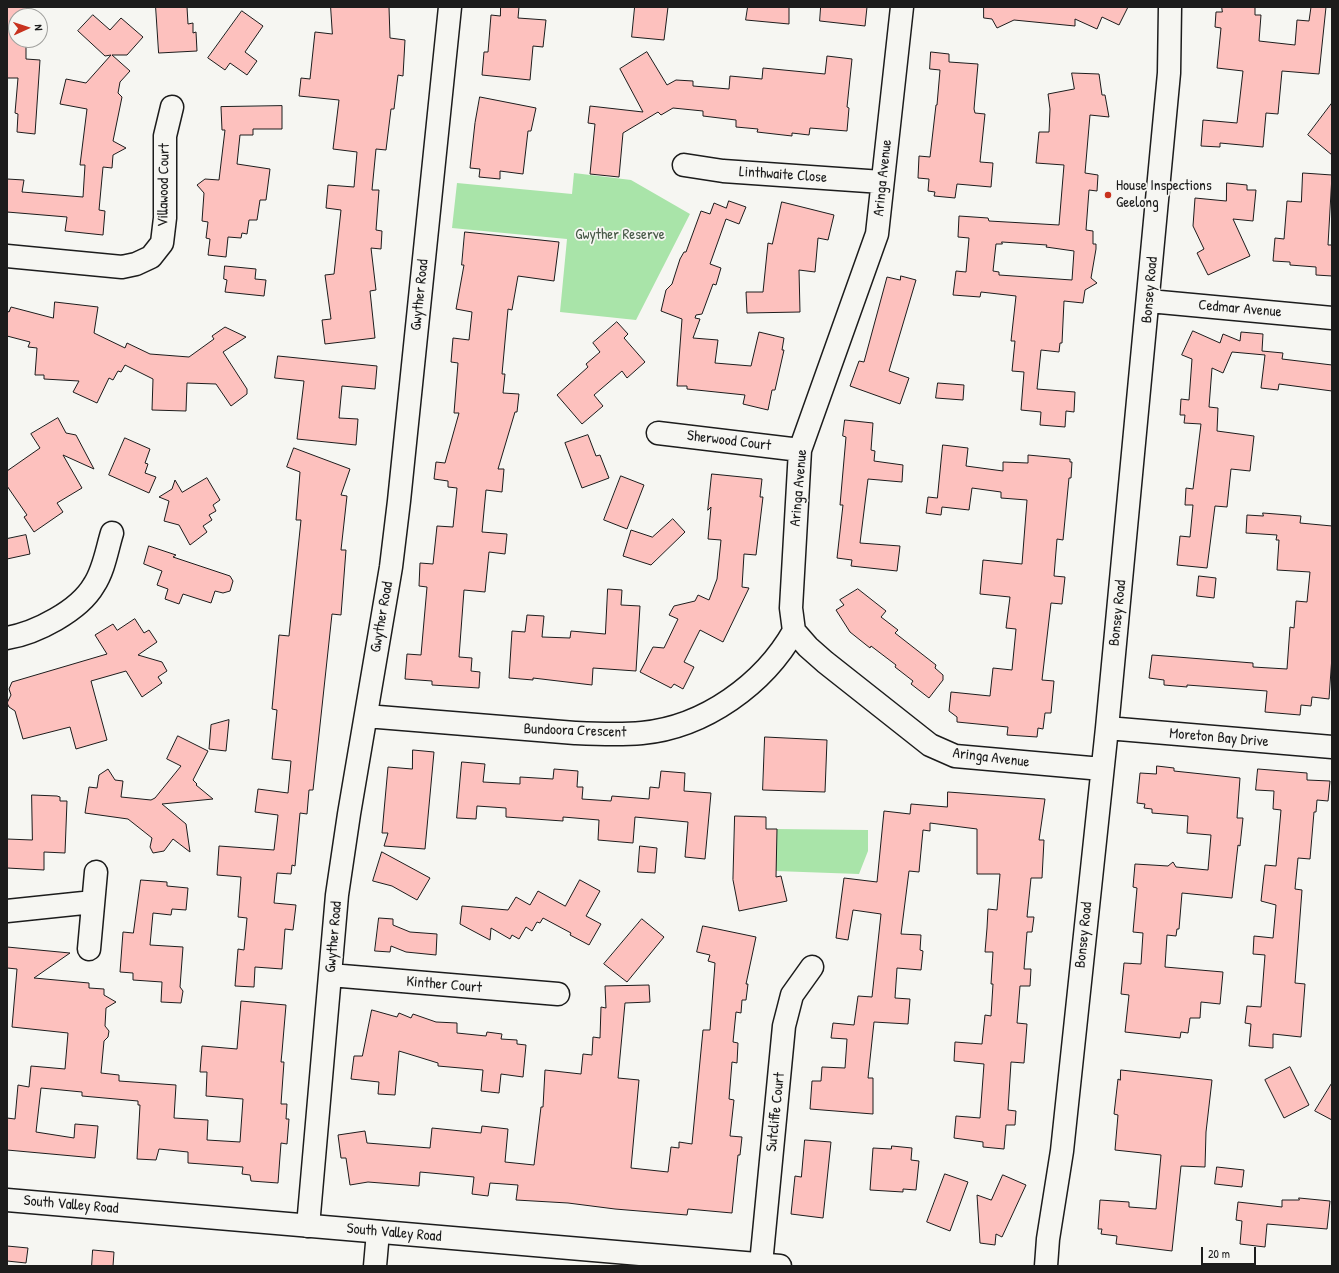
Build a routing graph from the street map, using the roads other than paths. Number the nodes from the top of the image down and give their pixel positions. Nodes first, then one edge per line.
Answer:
1 (450, 7) edge
2 (902, 7) edge
3 (1170, 7) edge
4 (1181, 7) edge
5 (1169, 73) junction
6 (172, 107) dead end
7 (684, 165) dead end
8 (882, 182) junction
9 (7, 256) edge
10 (1149, 301) junction
11 (1332, 318) edge
12 (658, 433) dead end
13 (800, 450) junction
14 (112, 533) dead end
15 (794, 631) junction
16 (7, 638) edge
17 (366, 716) junction
18 (1107, 728) junction
19 (1332, 747) edge
20 (1102, 769) junction
21 (96, 872) dead end
22 (93, 902) junction
23 (7, 911) edge
24 (89, 950) dead end
25 (812, 967) dead end
26 (330, 975) junction
27 (558, 994) dead end
28 (1062, 1152) junction
29 (7, 1200) edge
30 (308, 1226) junction
31 (378, 1232) junction
32 (771, 1265) edge
33 (375, 1266) edge
34 (1046, 1266) edge
35 (1060, 1266) edge

1 - 17 street, Gwyther Road
2 - 8 street, Aringa Avenue
3 - 5 street, Bonsey Road
4 - 5 street, Bonsey Road
5 - 10 street, Bonsey Road
6 - 9 street, Villawood Court
7 - 8 street, Linthwaite Close
8 - 13 street, Aringa Avenue
10 - 11 street, Cedmar Avenue
10 - 18 street, Bonsey Road
12 - 13 street, Sherwood Court
13 - 15 street, Aringa Avenue
14 - 16 street
15 - 17 street, Bundoora Crescent
15 - 20 street, Aringa Avenue
17 - 26 street, Gwyther Road
18 - 19 street, Moreton Bay Drive
18 - 20 street, Bonsey Road
20 - 28 street, Bonsey Road
21 - 22 street
22 - 23 street
22 - 24 street
25 - 32 street, Sutcliffe Court
26 - 27 street, Kinther Court
26 - 30 street, Gwyther Road
28 - 34 street, Bonsey Road
28 - 35 street, Bonsey Road
29 - 30 street, South Valley Road
30 - 31 street, South Valley Road
31 - 32 street, South Valley Road
31 - 33 street

